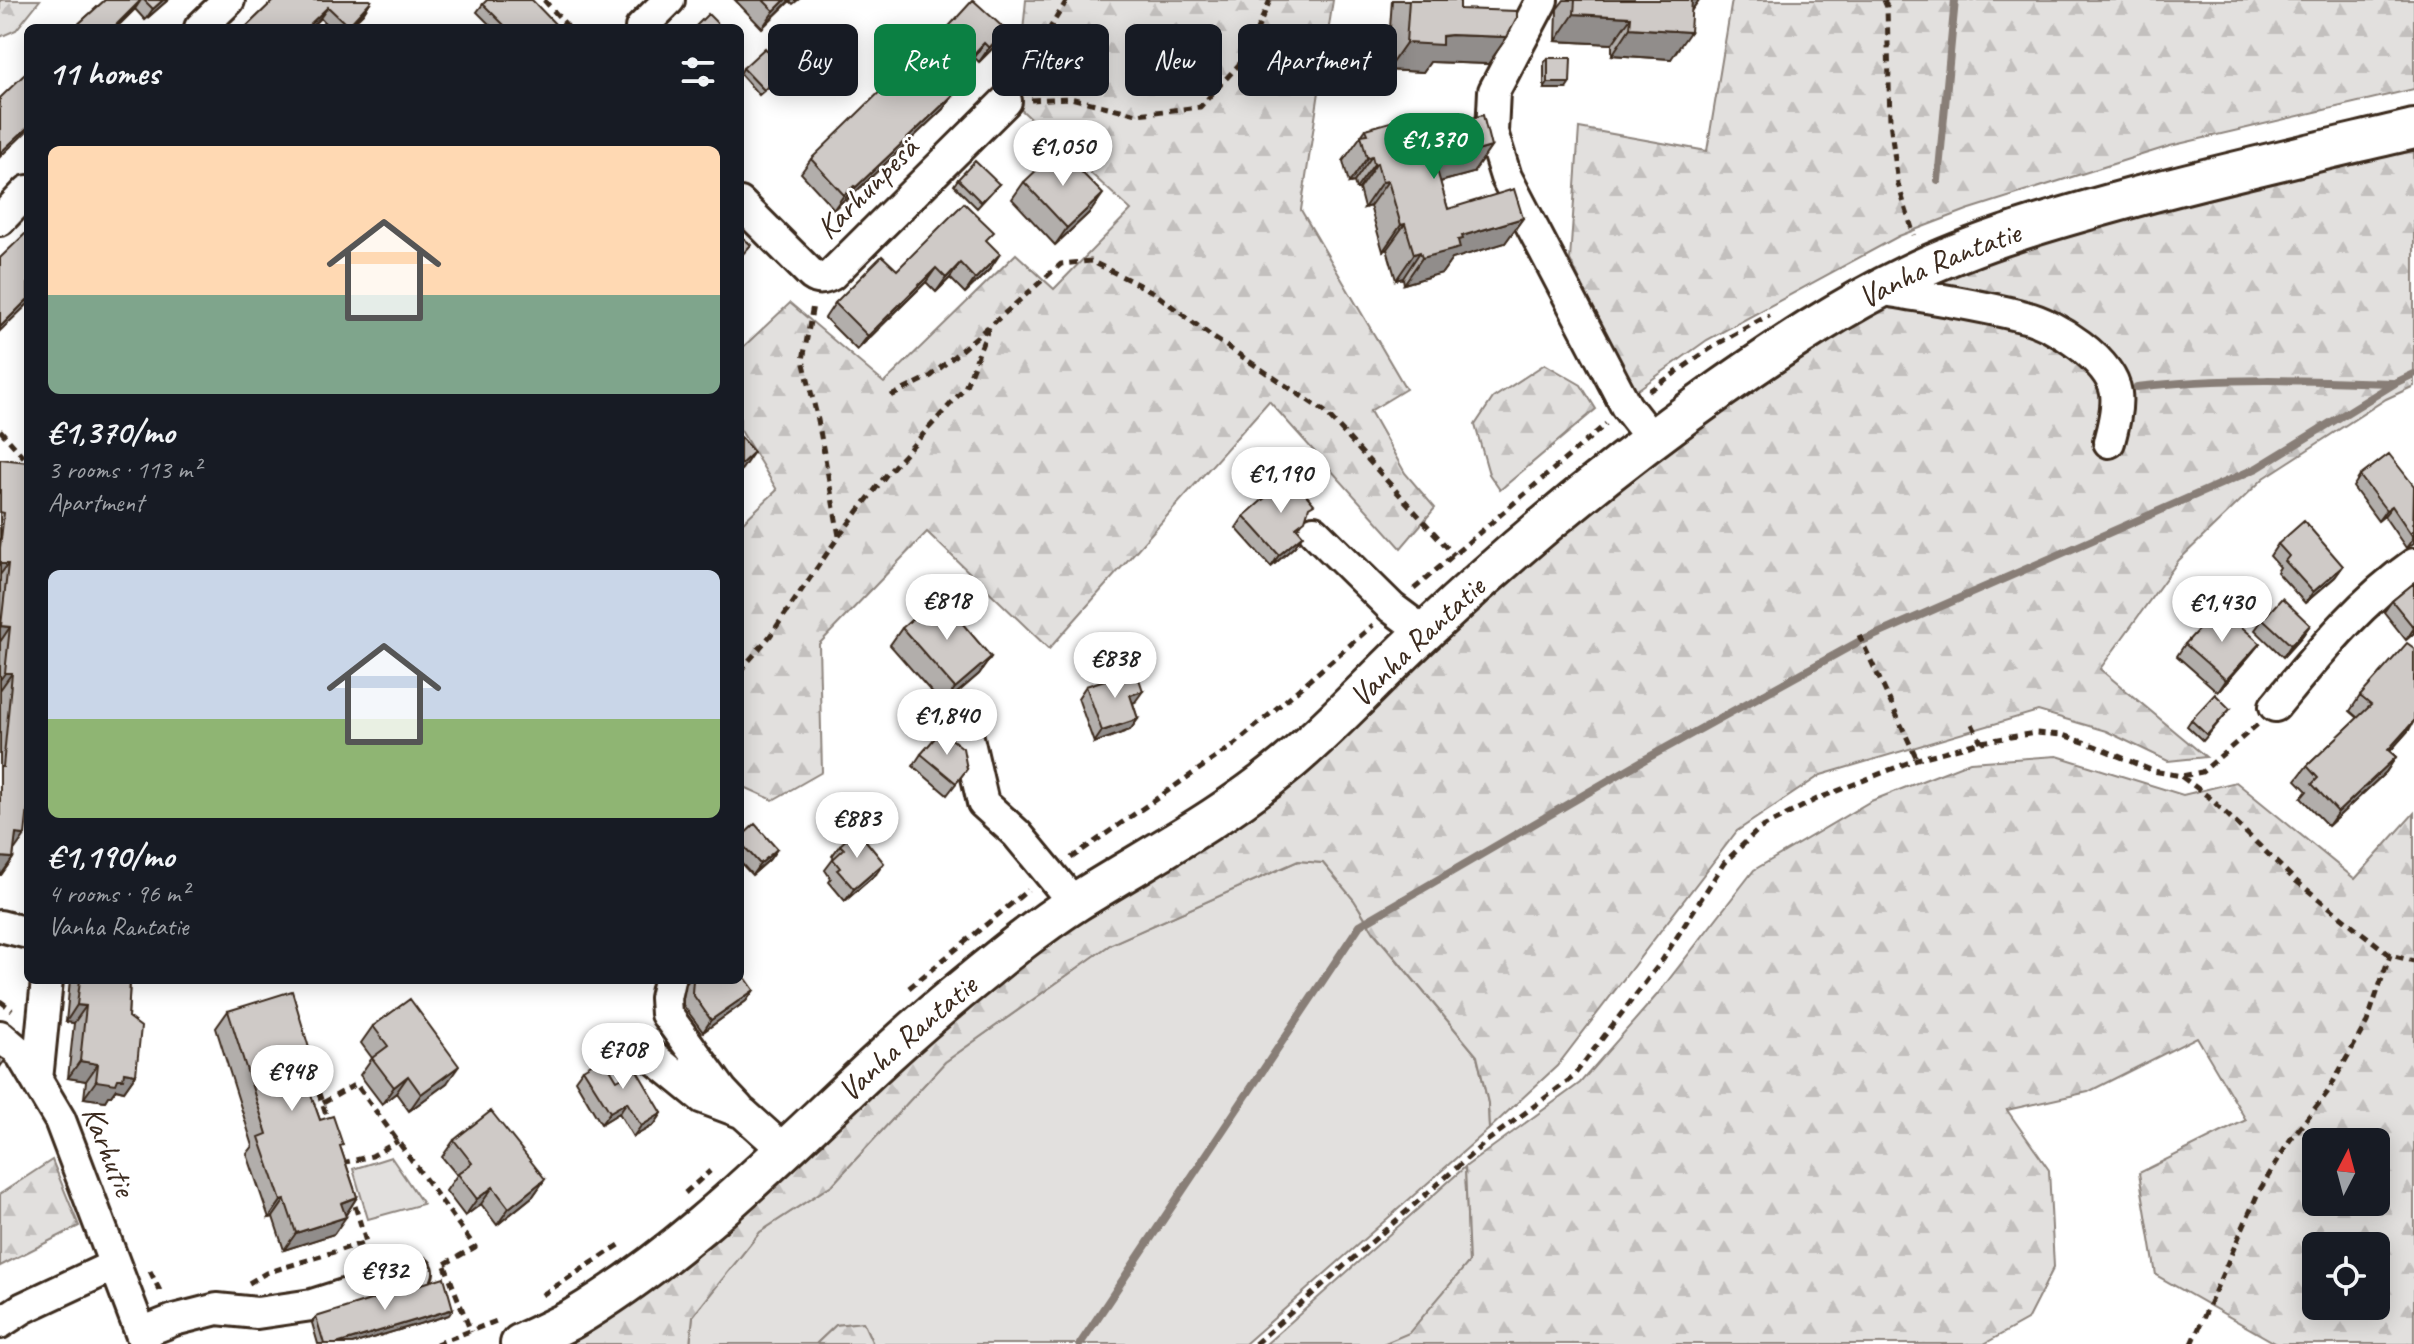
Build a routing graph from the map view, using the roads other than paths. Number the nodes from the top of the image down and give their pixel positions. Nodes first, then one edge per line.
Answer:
1 (229, 0) edge
2 (669, 0) edge
3 (1542, 0) edge
4 (204, 24) edge
5 (645, 24) edge
6 (1006, 101) road end
7 (2414, 129) edge
8 (24, 195) edge
9 (744, 207) edge
10 (0, 220) edge
11 (1880, 289) junction
12 (1651, 438) junction
13 (2109, 442) dead end
14 (1314, 531) dead end
15 (2414, 564) edge
16 (1424, 632) junction
17 (2275, 706) road end
18 (966, 729) dead end
19 (1074, 903) junction
20 (0, 926) edge
21 (24, 932) edge
22 (47, 984) edge
23 (668, 984) edge
24 (0, 1036) edge
25 (638, 1045) dead end
26 (37, 1080) junction
27 (743, 1113) junction
28 (784, 1150) junction
29 (115, 1265) junction
30 (431, 1268) road end
31 (0, 1323) edge
32 (143, 1338) edge
33 (520, 1344) edge

1 - 4 street
2 - 5 street
3 - 12 street
6 - 9 street, Karhunpesä
7 - 11 main road, Vanha Rantatie
8 - 10 street
11 - 12 main road, Vanha Rantatie
11 - 13 street
12 - 16 main road, Vanha Rantatie
14 - 16 street
15 - 17 street
16 - 19 main road, Vanha Rantatie
18 - 19 street
19 - 28 main road, Vanha Rantatie
20 - 21 street
22 - 26 street
23 - 27 street
24 - 26 street, Karhutie
25 - 27 street
26 - 29 street, Karhutie
27 - 28 street
28 - 33 main road, Vanha Rantatie
29 - 31 street
29 - 32 street, Karhutie
30 - 32 street

